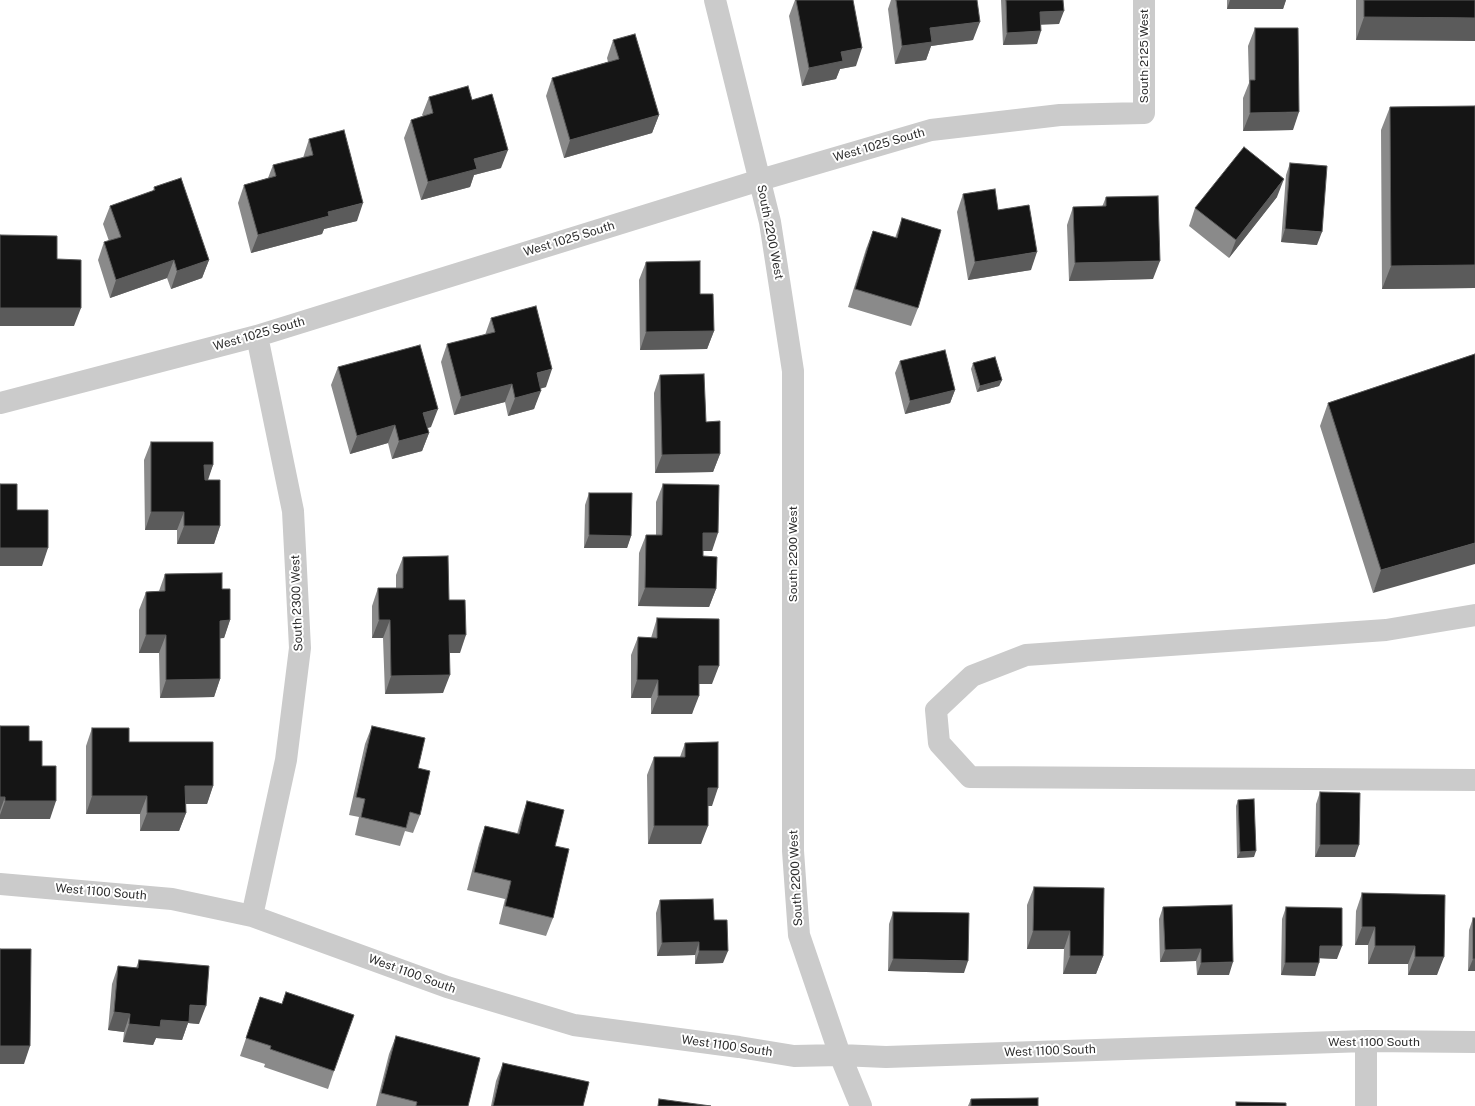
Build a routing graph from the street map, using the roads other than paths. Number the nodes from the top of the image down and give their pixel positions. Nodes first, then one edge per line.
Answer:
1 (715, 0) edge
2 (1144, 0) edge
3 (1144, 113) joint
4 (760, 180) junction
5 (257, 336) junction
6 (0, 403) edge
7 (1475, 615) edge
8 (1475, 780) edge
9 (0, 884) edge
10 (252, 916) junction
11 (1366, 1041) junction
12 (1475, 1042) edge
13 (840, 1055) junction
14 (861, 1106) edge
15 (1366, 1106) edge

1 - 4 street, South 2200 West
2 - 3 street, South 2125 West
3 - 4 street, West 1025 South
4 - 5 street, West 1025 South
4 - 13 street, South 2200 West
5 - 6 street, West 1025 South
5 - 10 street, South 2300 West
7 - 8 street
9 - 10 street, West 1100 South
10 - 13 street, West 1100 South
11 - 12 street, West 1100 South
11 - 13 street, West 1100 South
11 - 15 street
13 - 14 street, South 2200 West

